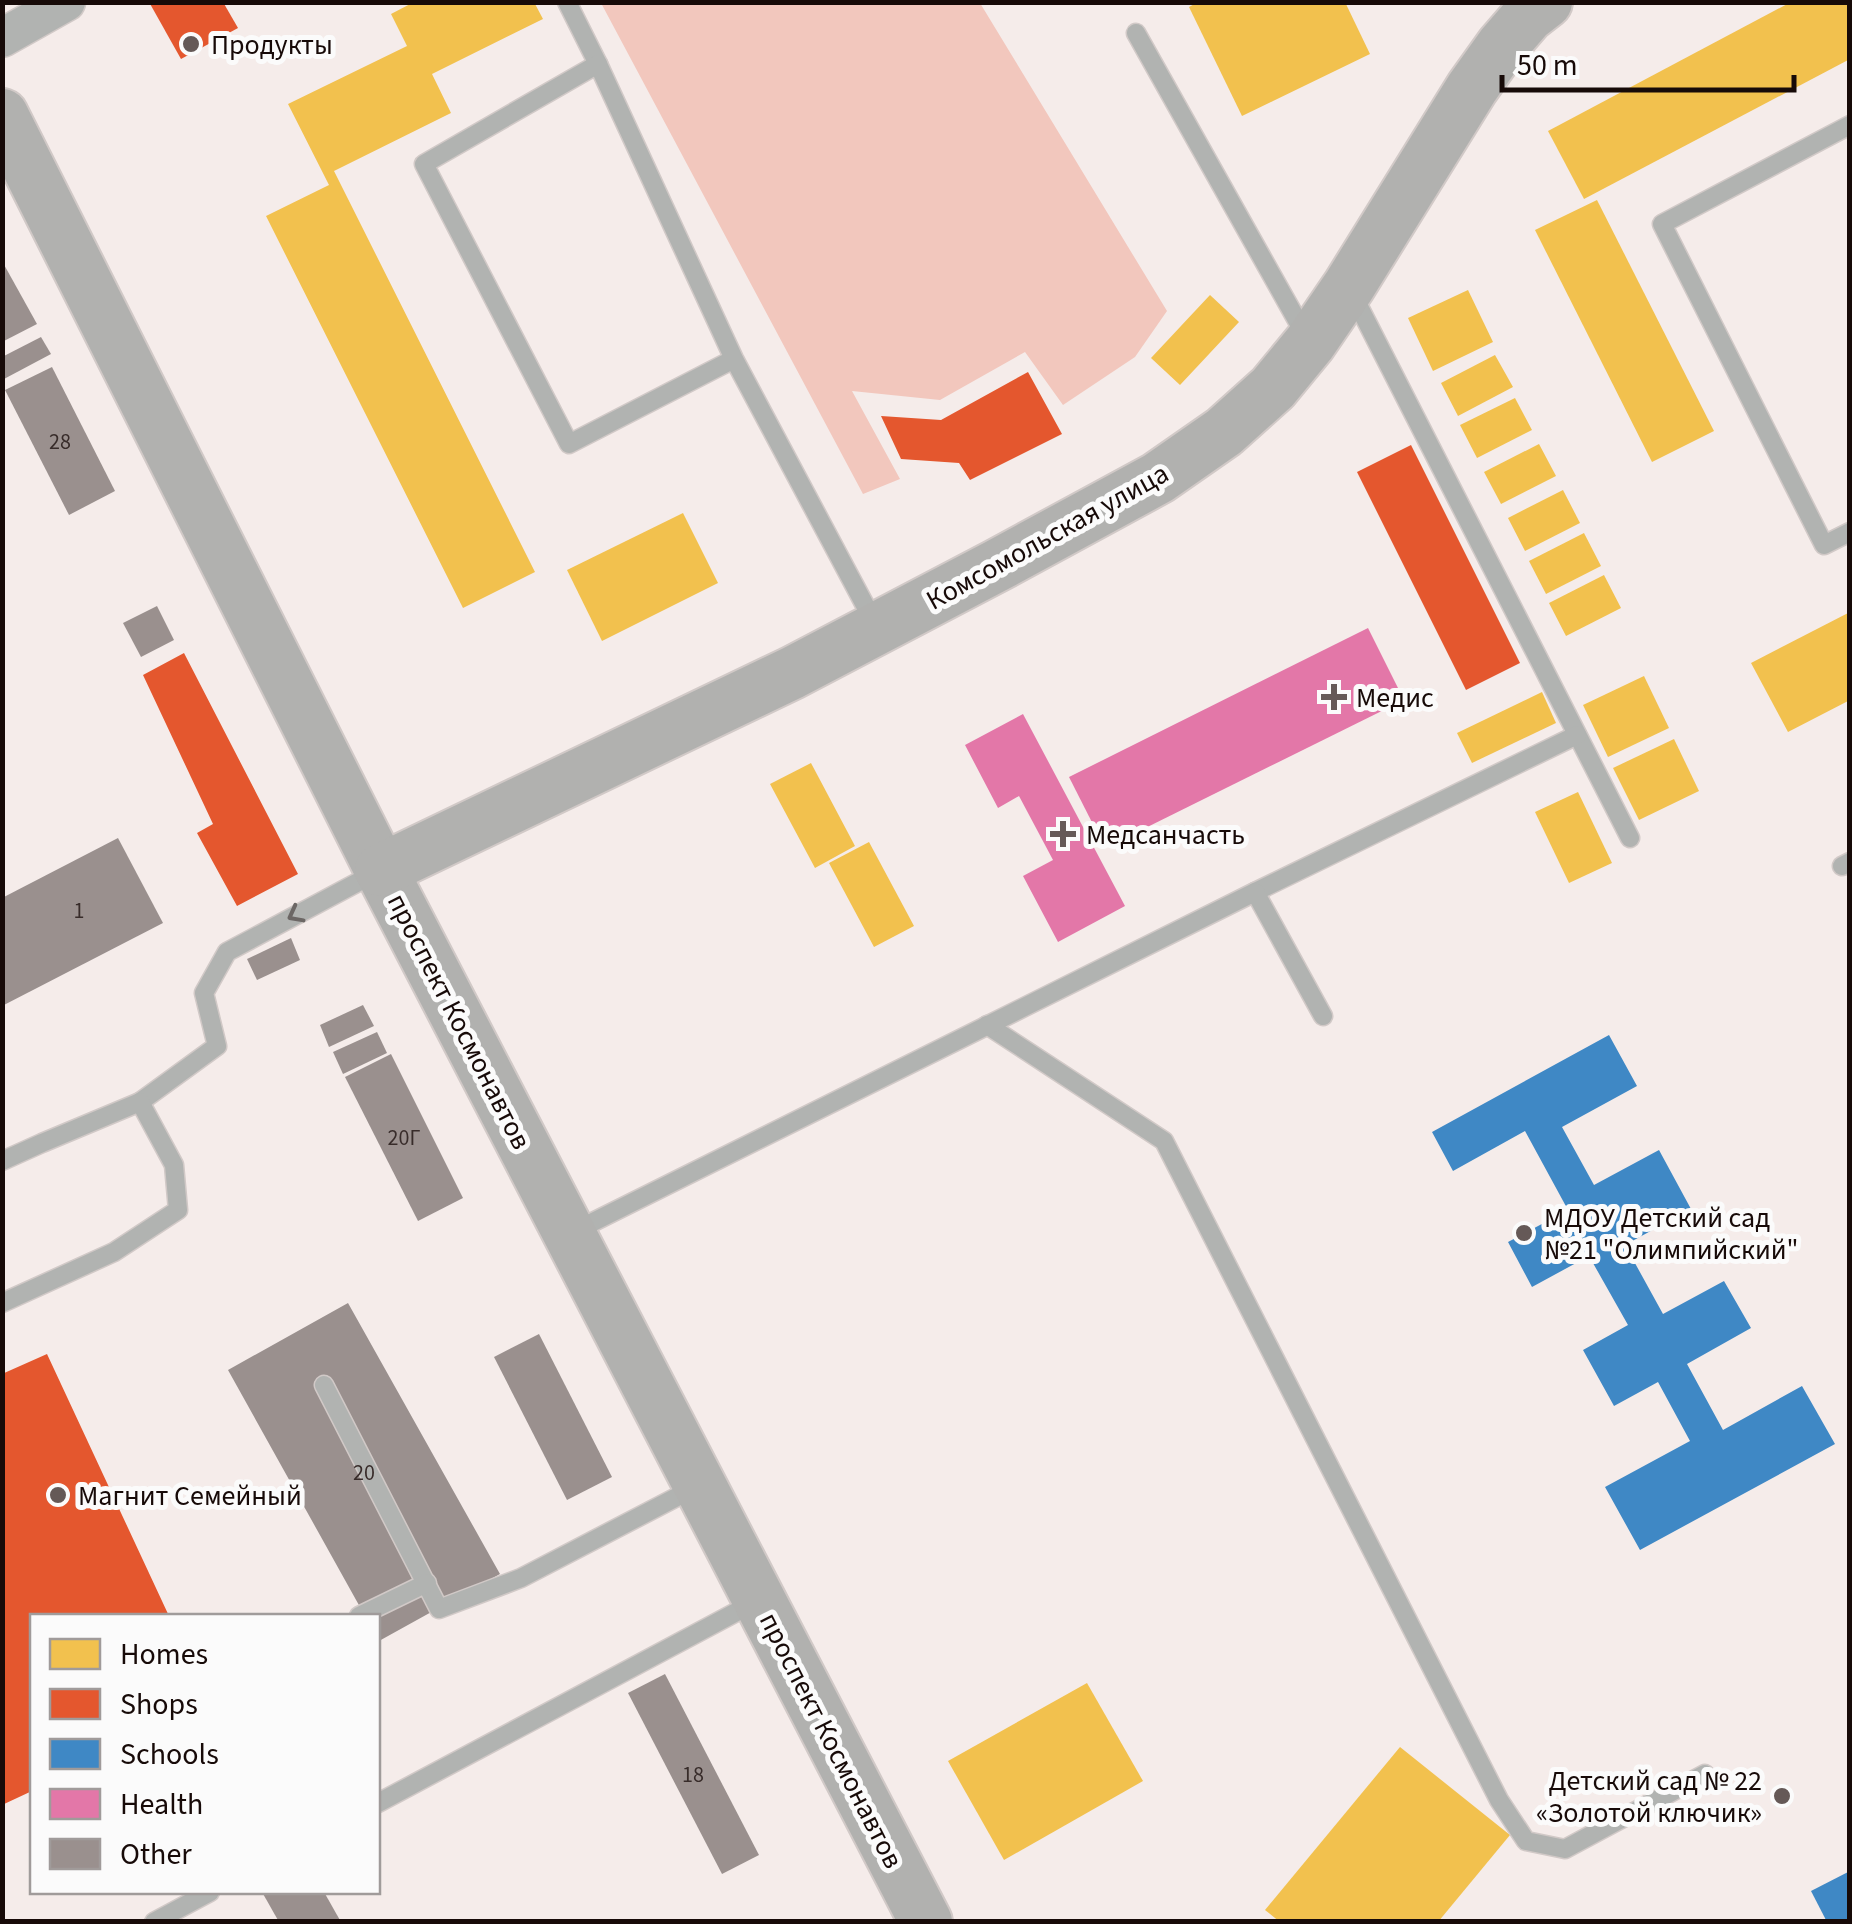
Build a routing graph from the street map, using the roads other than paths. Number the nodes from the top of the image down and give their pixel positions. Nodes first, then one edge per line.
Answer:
1 (66, 2) edge
2 (566, 2) edge
3 (1539, 5) edge
4 (1136, 33) dead end
5 (2, 38) edge
6 (598, 64) junction
7 (2, 115) edge
8 (1850, 125) edge
9 (1349, 286) junction
10 (1310, 343) junction
11 (734, 359) junction
12 (1850, 532) edge
13 (877, 629) junction
14 (1578, 735) junction
15 (1630, 838) dead end
16 (382, 870) junction
17 (1254, 892) junction
18 (1323, 1016) dead end
19 (988, 1026) junction
20 (140, 1102) junction
21 (2, 1162) edge
22 (570, 1234) junction
23 (2, 1303) edge
24 (324, 1384) dead end
25 (700, 1485) junction
26 (426, 1583) junction
27 (759, 1600) junction
28 (363, 1614) edge
29 (1705, 1774) dead end
30 (380, 1801) edge
31 (206, 1894) edge
32 (154, 1922) edge
33 (926, 1922) edge

1 - 5 street
2 - 6 lane
3 - 9 street, Комсомольская улица
4 - 10 lane
6 - 11 lane
6 - 11 lane
7 - 16 street, проспект Космонавтов
8 - 12 lane
9 - 10 street, Комсомольская улица
9 - 14 lane
10 - 13 street, Комсомольская улица
11 - 13 lane
13 - 16 street, Комсомольская улица
14 - 15 lane
14 - 17 lane
16 -> 20 lane
16 - 22 street, проспект Космонавтов
17 - 18 lane
17 - 19 lane
19 - 22 lane
19 - 29 lane
20 - 21 lane
20 - 23 lane
22 - 25 street, проспект Космонавтов
24 - 26 lane
25 - 26 lane
25 - 27 street, проспект Космонавтов
26 - 28 lane
27 - 30 lane
27 - 33 street, проспект Космонавтов
31 - 32 lane

